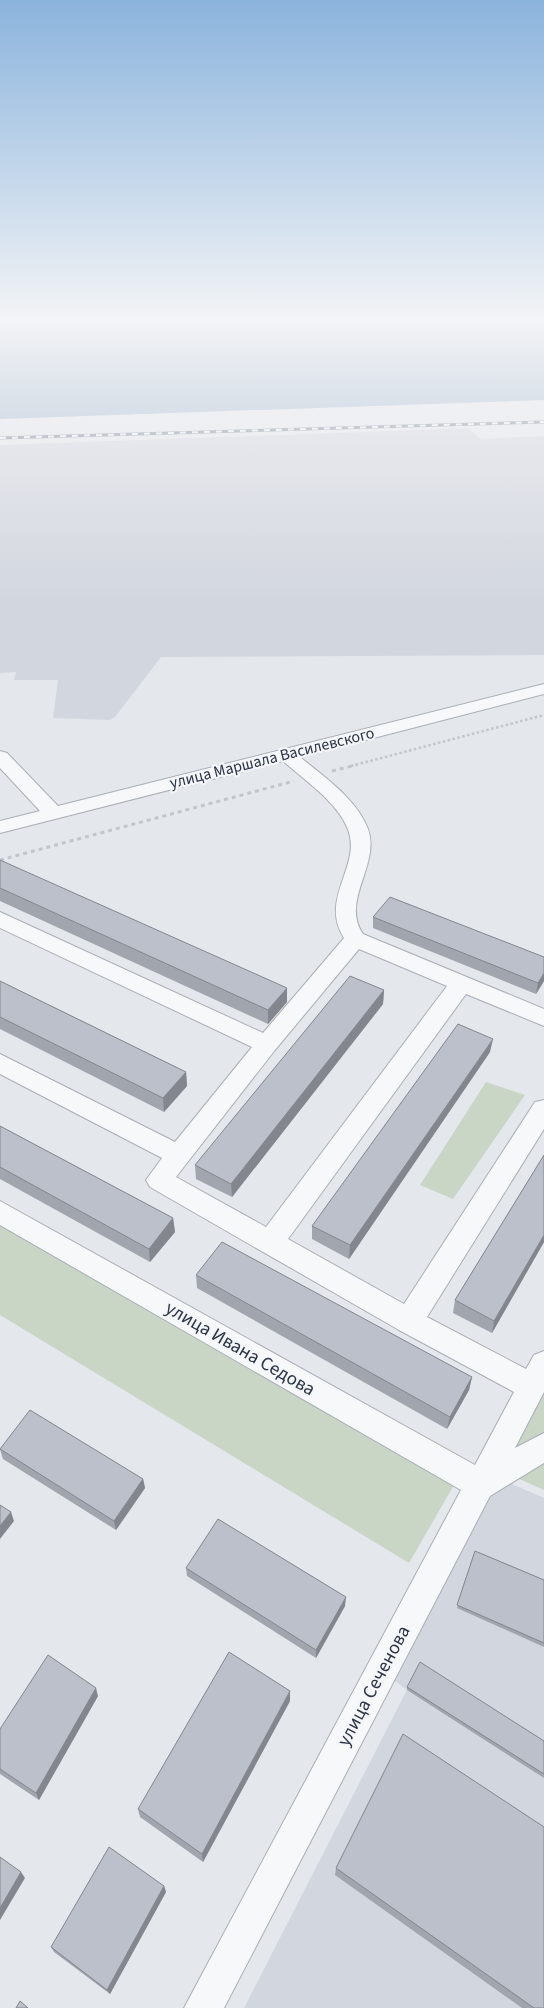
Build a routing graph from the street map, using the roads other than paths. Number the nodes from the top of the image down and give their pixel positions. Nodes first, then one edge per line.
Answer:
1 (544, 689) edge
2 (286, 754) junction
3 (0, 757) edge
4 (53, 813) junction
5 (0, 827) edge
6 (0, 919) edge
7 (355, 939) junction
8 (462, 983) junction
9 (544, 1018) edge
10 (267, 1044) junction
11 (0, 1063) edge
12 (544, 1109) edge
13 (179, 1155) junction
14 (0, 1212) edge
15 (270, 1243) junction
16 (409, 1321) junction
17 (538, 1376) edge
18 (544, 1447) edge
19 (481, 1485) junction
20 (203, 2008) edge

1 - 2 street, улица Маршала Василевского
2 - 4 street, улица Маршала Василевского
2 - 7 street
3 - 4 street
4 - 5 street, улица Маршала Василевского
6 - 10 street
7 - 8 street
7 - 10 street
8 - 9 street
8 - 15 street
10 - 13 street
11 - 13 street
12 - 16 street
13 - 15 street
14 - 19 street, улица Ивана Седова
15 - 16 street
16 - 17 street
17 - 19 street, улица Сеченова
18 - 19 street
19 - 20 street, улица Сеченова

